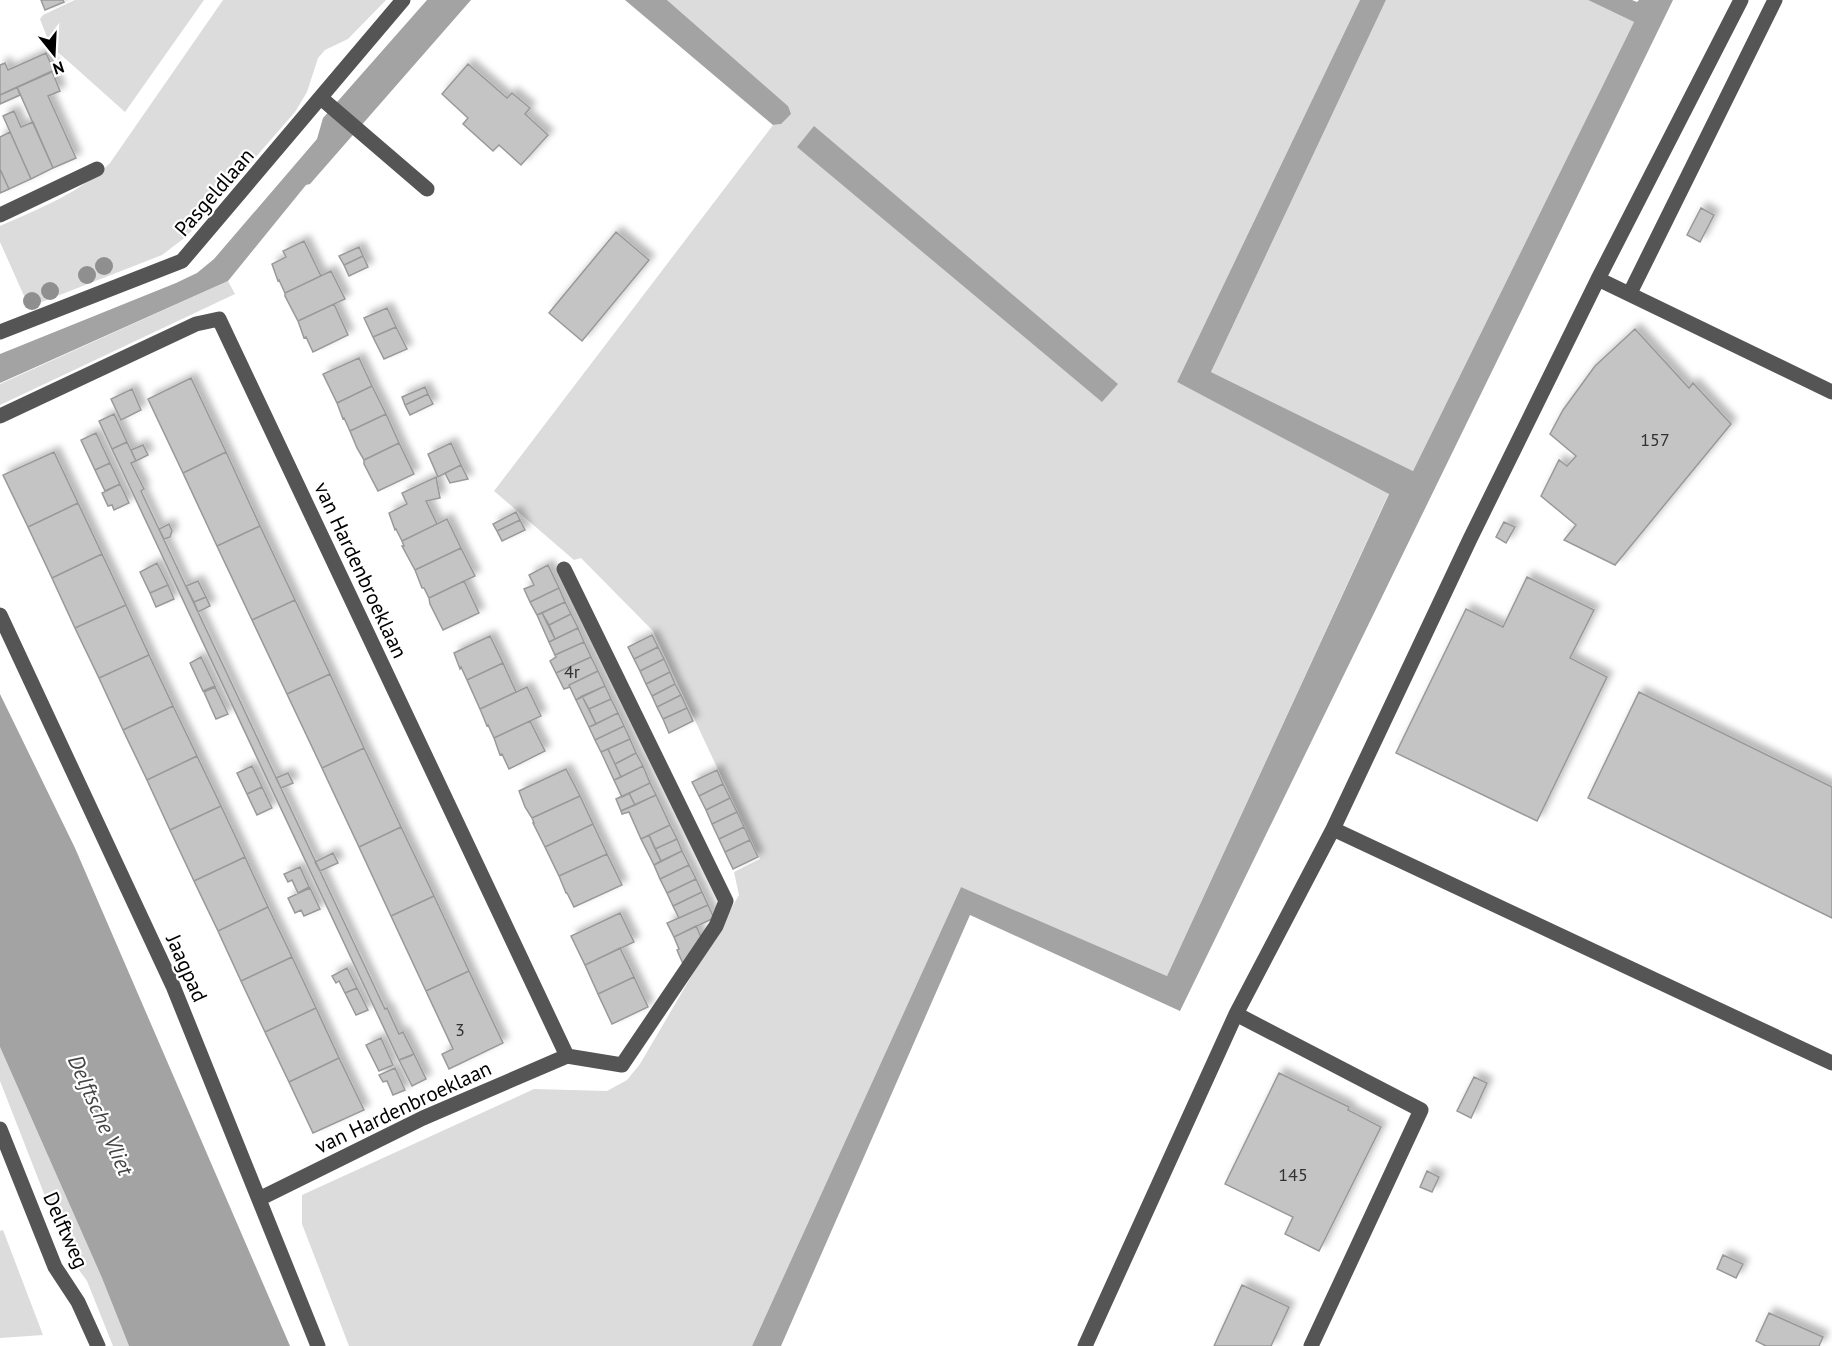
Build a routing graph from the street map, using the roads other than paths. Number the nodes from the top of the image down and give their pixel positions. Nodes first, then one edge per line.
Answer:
1 (403, 0) edge
2 (1741, 0) edge
3 (1775, 0) edge
4 (326, 102) junction
5 (97, 169) dead end
6 (427, 189) dead end
7 (0, 215) edge
8 (1598, 279) junction
9 (1630, 292) junction
10 (0, 332) edge
11 (1832, 392) edge
12 (0, 416) edge
13 (564, 569) dead end
14 (0, 615) edge
15 (1333, 829) junction
16 (1236, 1014) junction
17 (567, 1056) junction
18 (1832, 1063) edge
19 (0, 1129) edge
20 (259, 1198) junction
21 (98, 1346) edge
22 (318, 1346) edge
23 (1085, 1346) edge
24 (1311, 1346) edge

1 - 4 street, Pasgeldlaan
2 - 8 street
3 - 9 street
4 - 6 street
4 - 10 street, Pasgeldlaan
5 - 7 street
8 - 9 street
8 - 15 street
9 - 11 street
12 - 17 street, van Hardenbroeklaan
13 - 17 street
14 - 20 street, Jaagpad
15 - 16 street
15 - 18 street
16 - 23 street
16 - 24 street
17 - 20 street, van Hardenbroeklaan
19 - 21 street, Delftweg
20 - 22 street, Jaagpad

